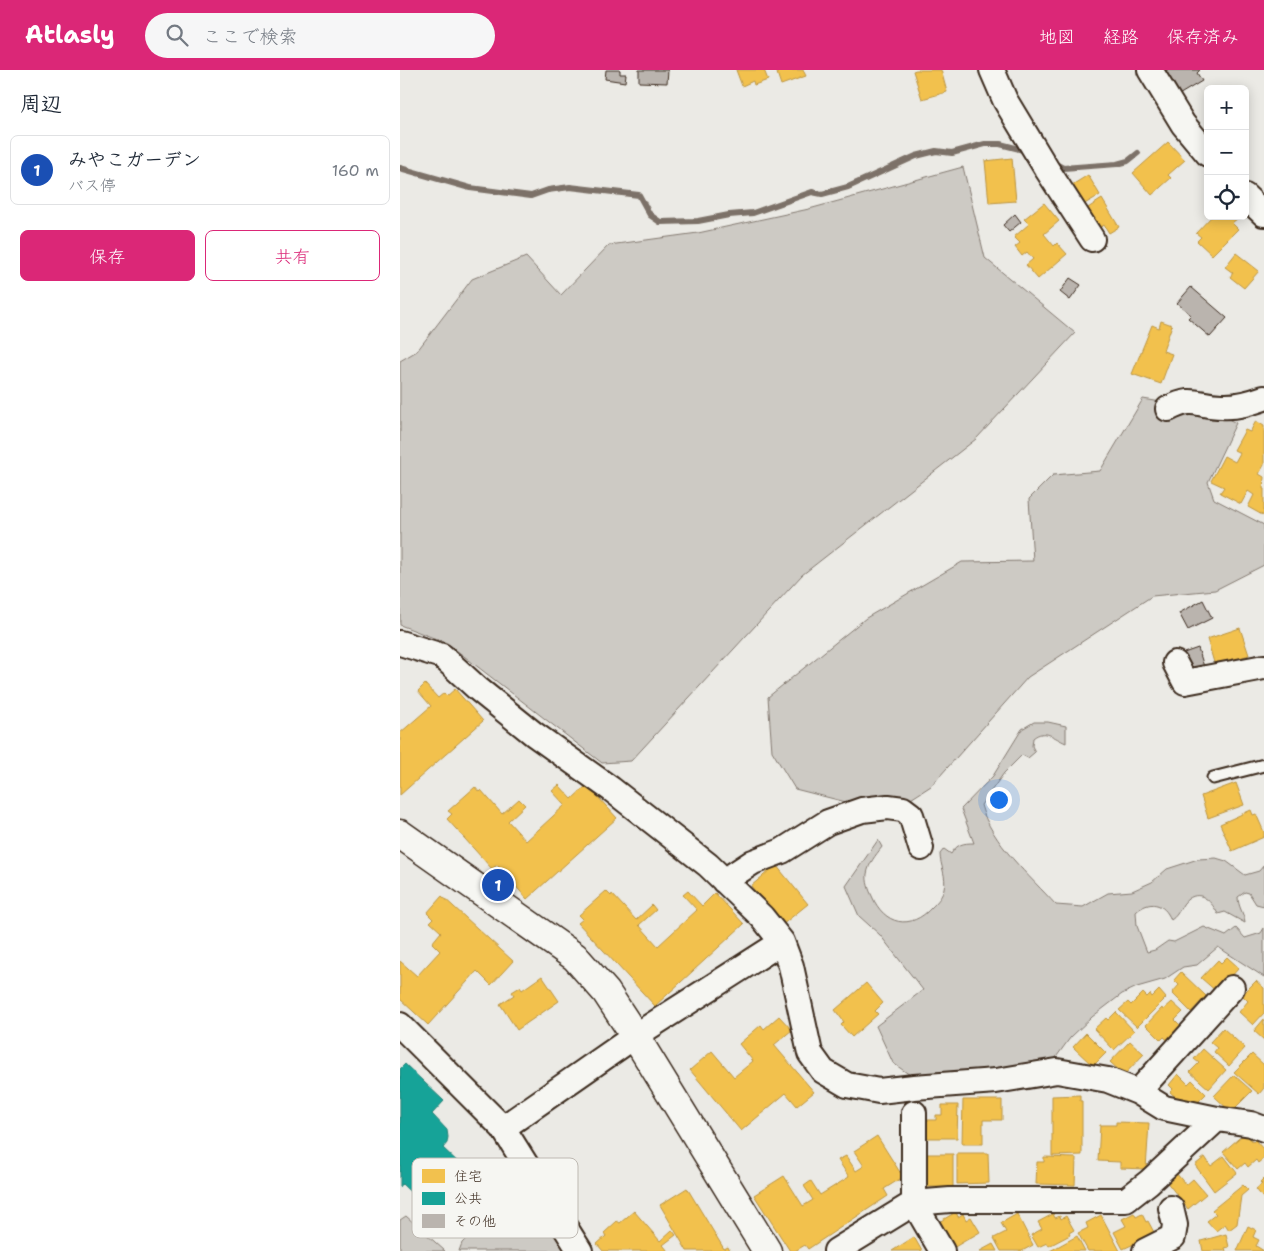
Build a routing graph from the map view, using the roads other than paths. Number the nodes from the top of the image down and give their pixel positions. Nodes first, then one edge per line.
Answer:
1 (992, 70) edge
2 (1150, 70) edge
3 (1204, 149) edge
4 (1249, 200) edge
5 (1264, 214) edge
6 (1092, 239) dead end
7 (1264, 398) edge
8 (1168, 409) dead end
9 (400, 643) edge
10 (1175, 663) dead end
11 (1264, 667) edge
12 (1264, 765) edge
13 (1213, 778) dead end
14 (400, 834) edge
15 (920, 848) dead end
16 (724, 881) junction
17 (782, 942) junction
18 (1232, 988) dead end
19 (401, 1029) edge
20 (635, 1036) junction
21 (1138, 1092) junction
22 (914, 1101) junction
23 (1217, 1119) junction
24 (503, 1128) junction
25 (1264, 1129) edge
26 (522, 1158) edge
27 (914, 1203) junction
28 (1170, 1208) dead end
29 (572, 1238) edge
30 (580, 1251) edge
31 (767, 1251) edge
32 (836, 1251) edge
33 (942, 1251) edge
34 (1145, 1251) edge

1 - 6 street
2 - 3 street
4 - 5 street
7 - 8 street
9 - 16 street
10 - 11 street
12 - 13 lane
14 - 20 street
15 - 16 street
16 - 17 street
17 - 20 street
17 - 22 street
18 - 21 street
19 - 24 street
20 - 24 street
20 - 31 street
21 - 22 street
21 - 23 street
22 - 27 street
23 - 25 street
23 - 27 street
24 - 26 street
27 - 32 street
27 - 33 street
28 - 34 street
29 - 30 street

